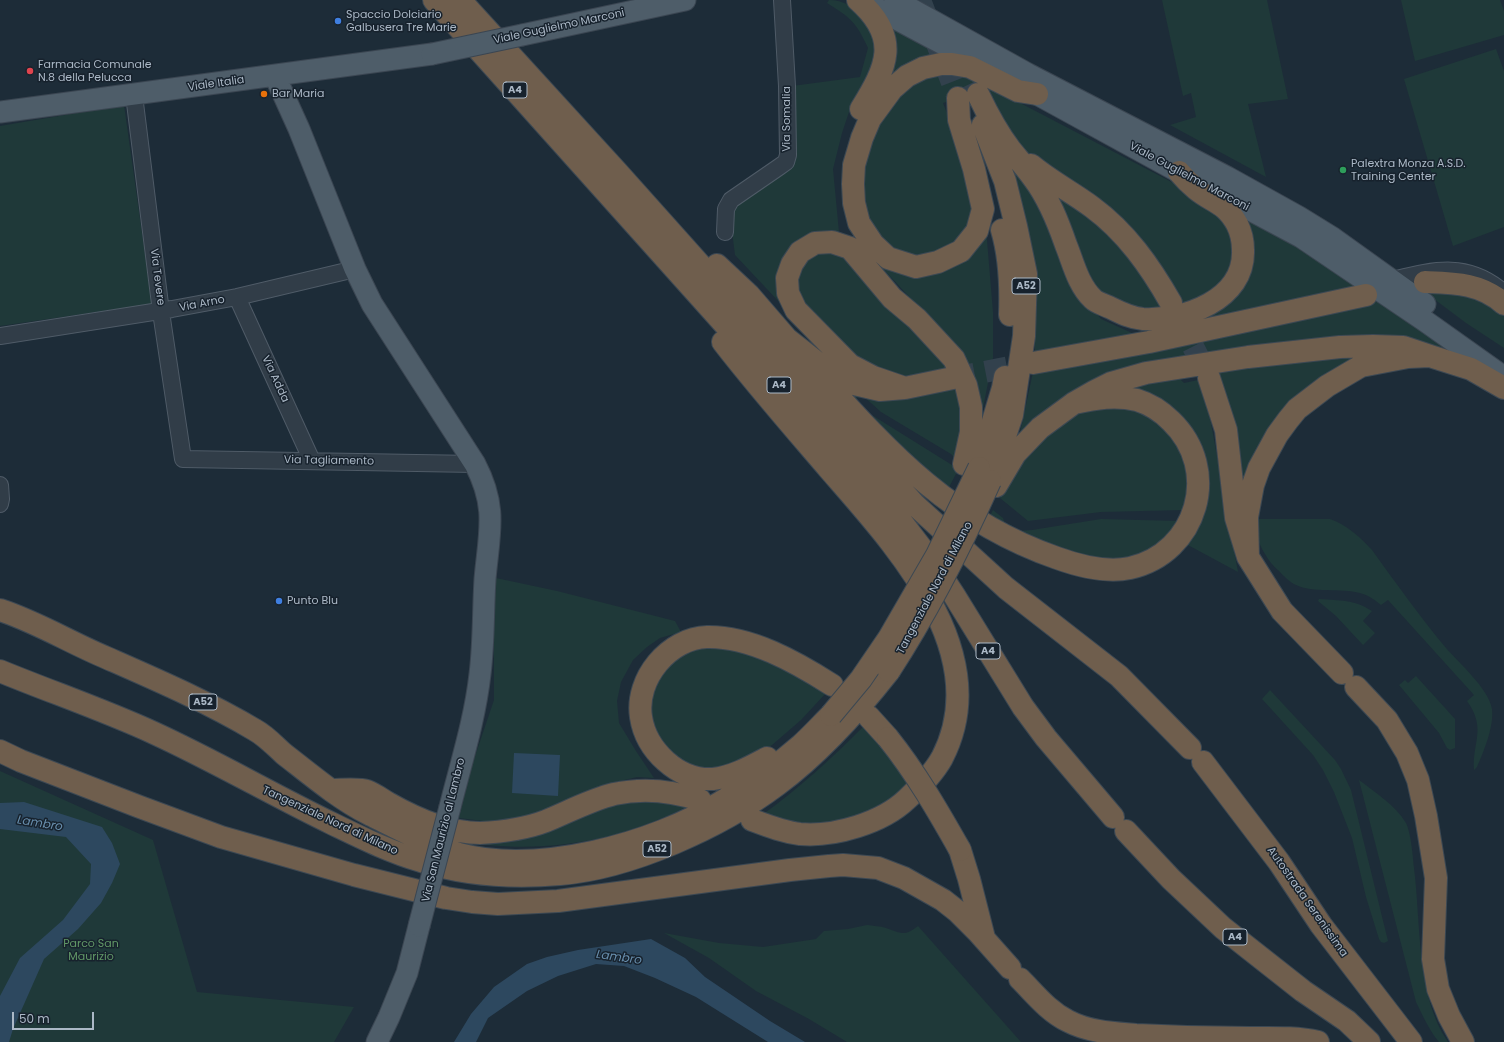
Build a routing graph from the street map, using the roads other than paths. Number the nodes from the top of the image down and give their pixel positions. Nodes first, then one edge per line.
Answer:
1 (434, 0) edge
2 (460, 0) edge
3 (685, 0) edge
4 (782, 0) edge
5 (858, 0) edge
6 (861, 0) edge
7 (895, 0) edge
8 (432, 54) joint
9 (296, 73) junction
10 (275, 76) junction
11 (1037, 94) junction
12 (134, 95) junction
13 (969, 96) junction
14 (0, 112) edge
15 (299, 129) junction
16 (1010, 149) junction
17 (1179, 172) junction
18 (618, 173) junction
19 (596, 181) junction
20 (724, 232) dead end
21 (355, 269) junction
22 (1392, 280) junction
23 (1425, 282) dead end
24 (1504, 293) edge
25 (1366, 295) dead end
26 (237, 297) junction
27 (1094, 300) junction
28 (1171, 303) tunnel mouth
29 (1504, 304) edge
30 (161, 312) junction
31 (917, 319) junction
32 (0, 336) edge
33 (1168, 338) junction
34 (787, 339) junction
35 (1430, 356) junction
36 (1504, 359) edge
37 (1033, 363) tunnel mouth
38 (1504, 377) edge
39 (953, 378) tunnel mouth
40 (1209, 378) tunnel mouth
41 (905, 388) junction
42 (1504, 388) edge
43 (1074, 403) junction
44 (183, 459) joint
45 (312, 461) junction
46 (475, 464) junction
47 (982, 475) junction
48 (0, 485) edge
49 (0, 504) edge
50 (1248, 557) junction
51 (0, 610) edge
52 (0, 671) edge
53 (832, 685) dead end
54 (822, 716) junction
55 (869, 717) dead end
56 (0, 751) edge
57 (330, 790) junction
58 (700, 800) dead end
59 (752, 820) dead end
60 (984, 938) junction
61 (1407, 1038) edge
62 (377, 1042) edge
63 (1318, 1042) edge
64 (1370, 1042) edge
65 (1463, 1042) edge

1 - 19 highway, A4
2 - 18 highway, A4
3 - 8 main road, Viale Guglielmo Marconi, bridge
4 - 20 street, Via Somalia
5 - 31 highway
6 - 11 main road, Viale Guglielmo Marconi
7 - 22 main road, Viale Guglielmo Marconi
8 - 9 main road, Viale Italia
9 - 10 main road, Viale Italia
9 - 15 main road
10 - 12 main road, Viale Italia
10 - 15 main road
11 - 13 highway
11 - 17 main road, Viale Guglielmo Marconi
12 - 14 main road, Viale Italia
12 - 30 street, Via Tevere
13 - 16 highway
13 - 47 highway, Tangenziale Nord di Milano / A52
15 - 21 main road, Via San Maurizio al Lambro
16 - 27 highway
16 - 28 highway
17 - 27 highway
17 - 38 main road, Viale Guglielmo Marconi
18 - 34 highway
18 - 61 highway, Autostrada Serenissima / A4
19 - 59 highway
19 - 64 highway, A4
21 - 26 street, Via Arno
21 - 46 main road, Via San Maurizio al Lambro
22 - 24 street
22 - 36 main road, Viale Guglielmo Marconi
23 - 29 highway
25 - 33 highway
26 - 30 street, Via Arno
26 - 45 street, Via Adda
27 - 33 highway
30 - 32 street, Via Arno
30 - 44 street, Via Tevere
31 - 41 highway
31 - 47 highway
33 - 37 highway
34 - 41 highway
34 - 43 highway
35 - 42 highway
35 - 43 highway
35 - 50 highway
39 - 41 highway
40 - 50 highway
43 - 47 highway
44 - 45 street, Via Tagliamento
45 - 46 street, Via Tagliamento
46 - 62 main road, Via San Maurizio al Lambro, bridge
47 - 52 highway, Tangenziale Nord di Milano / A52, bridge
47 - 54 highway, Tangenziale Nord di Milano / A52, bridge
48 - 49 street
50 - 65 highway
51 - 57 highway, Tangenziale Nord di Milano / A52
53 - 54 highway
54 - 57 highway, Tangenziale Nord di Milano / A52
55 - 60 highway, bridge
56 - 60 highway
57 - 58 highway
60 - 63 highway

